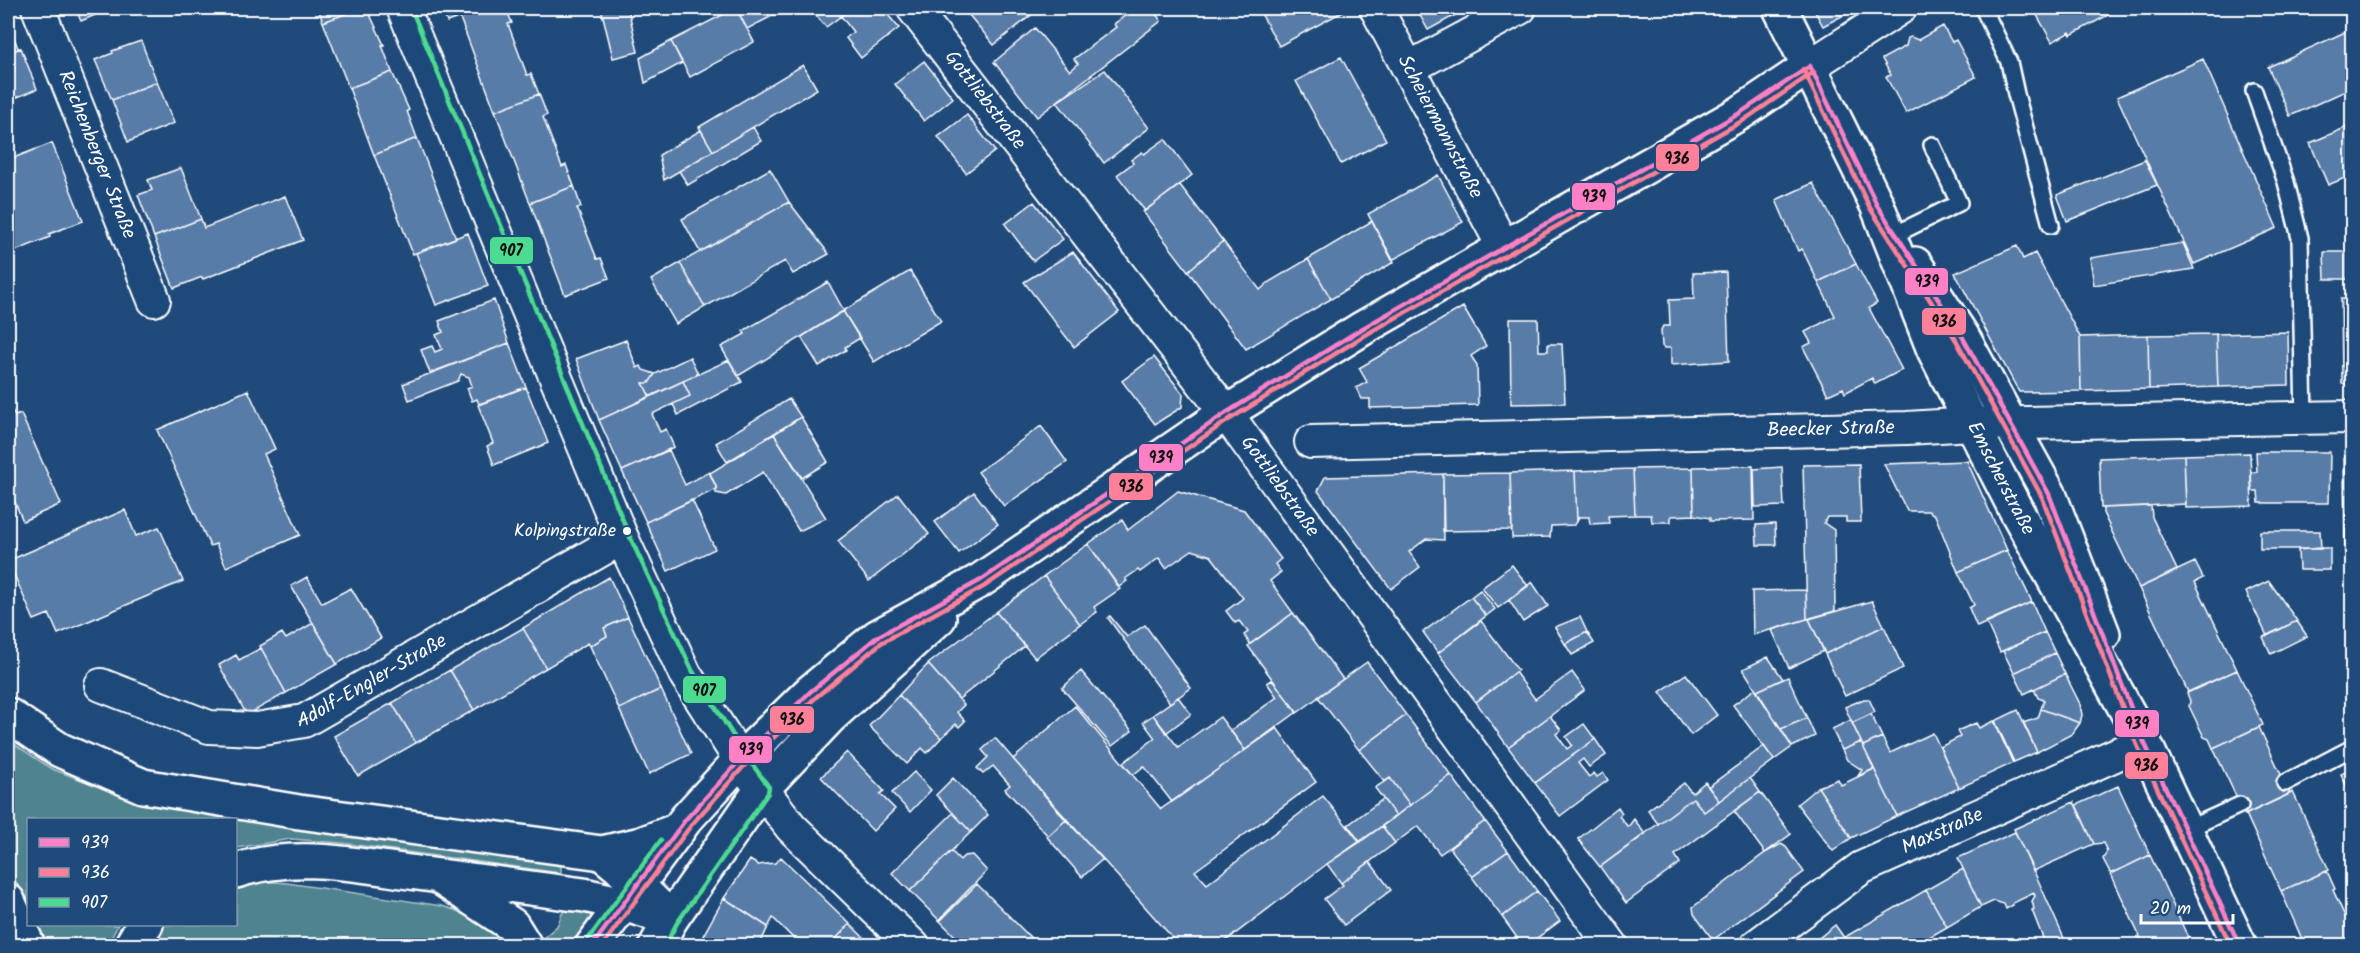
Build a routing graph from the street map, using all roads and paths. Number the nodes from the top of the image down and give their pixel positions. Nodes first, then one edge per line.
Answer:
1 (38, 8) edge
2 (403, 8) edge
3 (913, 8) edge
4 (1376, 8) edge
5 (1520, 8) edge
6 (1780, 8) edge
7 (1900, 8) edge
8 (1983, 8) edge
9 (1810, 66) junction
10 (1409, 68) junction
11 (2254, 91) dead end
12 (1932, 145) dead end
13 (1877, 205) junction
14 (2051, 225) dead end
15 (1896, 234) junction
16 (1504, 248) junction
17 (154, 300) dead end
18 (1226, 413) junction
19 (2352, 417) edge
20 (2304, 418) junction
21 (2010, 423) junction
22 (1972, 424) junction
23 (1311, 442) dead end
24 (622, 538) junction
25 (981, 580) junction
26 (101, 685) dead end
27 (8, 715) edge
28 (2144, 742) junction
29 (2352, 748) edge
30 (740, 760) junction
31 (2285, 783) dead end
32 (762, 789) junction
33 (2240, 805) dead end
34 (678, 830) junction
35 (2185, 830) junction
36 (602, 853) junction
37 (237, 871) edge
38 (438, 875) junction
39 (631, 895) junction
40 (8, 901) edge
41 (145, 926) edge
42 (664, 932) edge
43 (28, 945) edge
44 (131, 945) edge
45 (525, 945) edge
46 (592, 945) edge
47 (913, 945) edge
48 (1612, 945) edge
49 (1756, 945) edge
50 (2240, 945) edge

1 - 17 street, Reichenberger Straße
2 - 24 street
3 - 18 street, Gottliebstraße
4 - 10 street, Scheiermannstraße
5 - 10 street
6 - 9 main road, Emscherstraße
7 - 9 street
8 - 14 lane
9 - 13 main road, Emscherstraße
9 - 16 main road
10 - 16 street, Scheiermannstraße
11 - 20 lane
12 - 15 lane
13 - 15 main road, Emscherstraße
13 - 22 main road, Emscherstraße
15 - 21 main road, Emscherstraße
16 - 18 main road
18 - 25 main road
18 - 48 street, Gottliebstraße
19 - 20 street, Beecker Straße
20 - 21 street, Beecker Straße
21 - 22 street, Beecker Straße
21 - 28 main road, Emscherstraße
22 - 23 street, Beecker Straße
22 - 28 main road, Emscherstraße
24 - 26 street, Adolf-Engler-Straße
24 - 30 street
25 - 30 main road
25 - 32 main road
27 - 36 main road
28 - 35 main road, Emscherstraße
28 - 49 street, Maxstraße
29 - 31 lane
30 - 32 street
30 - 34 main road
32 - 42 main road
32 - 47 street
33 - 35 lane
34 - 36 main road
34 - 39 main road
35 - 50 main road, Emscherstraße
36 - 39 main road
37 - 38 main road
38 - 39 main road
38 - 45 main road
39 - 42 main road
39 - 46 main road
40 - 43 main road
41 - 44 main road

